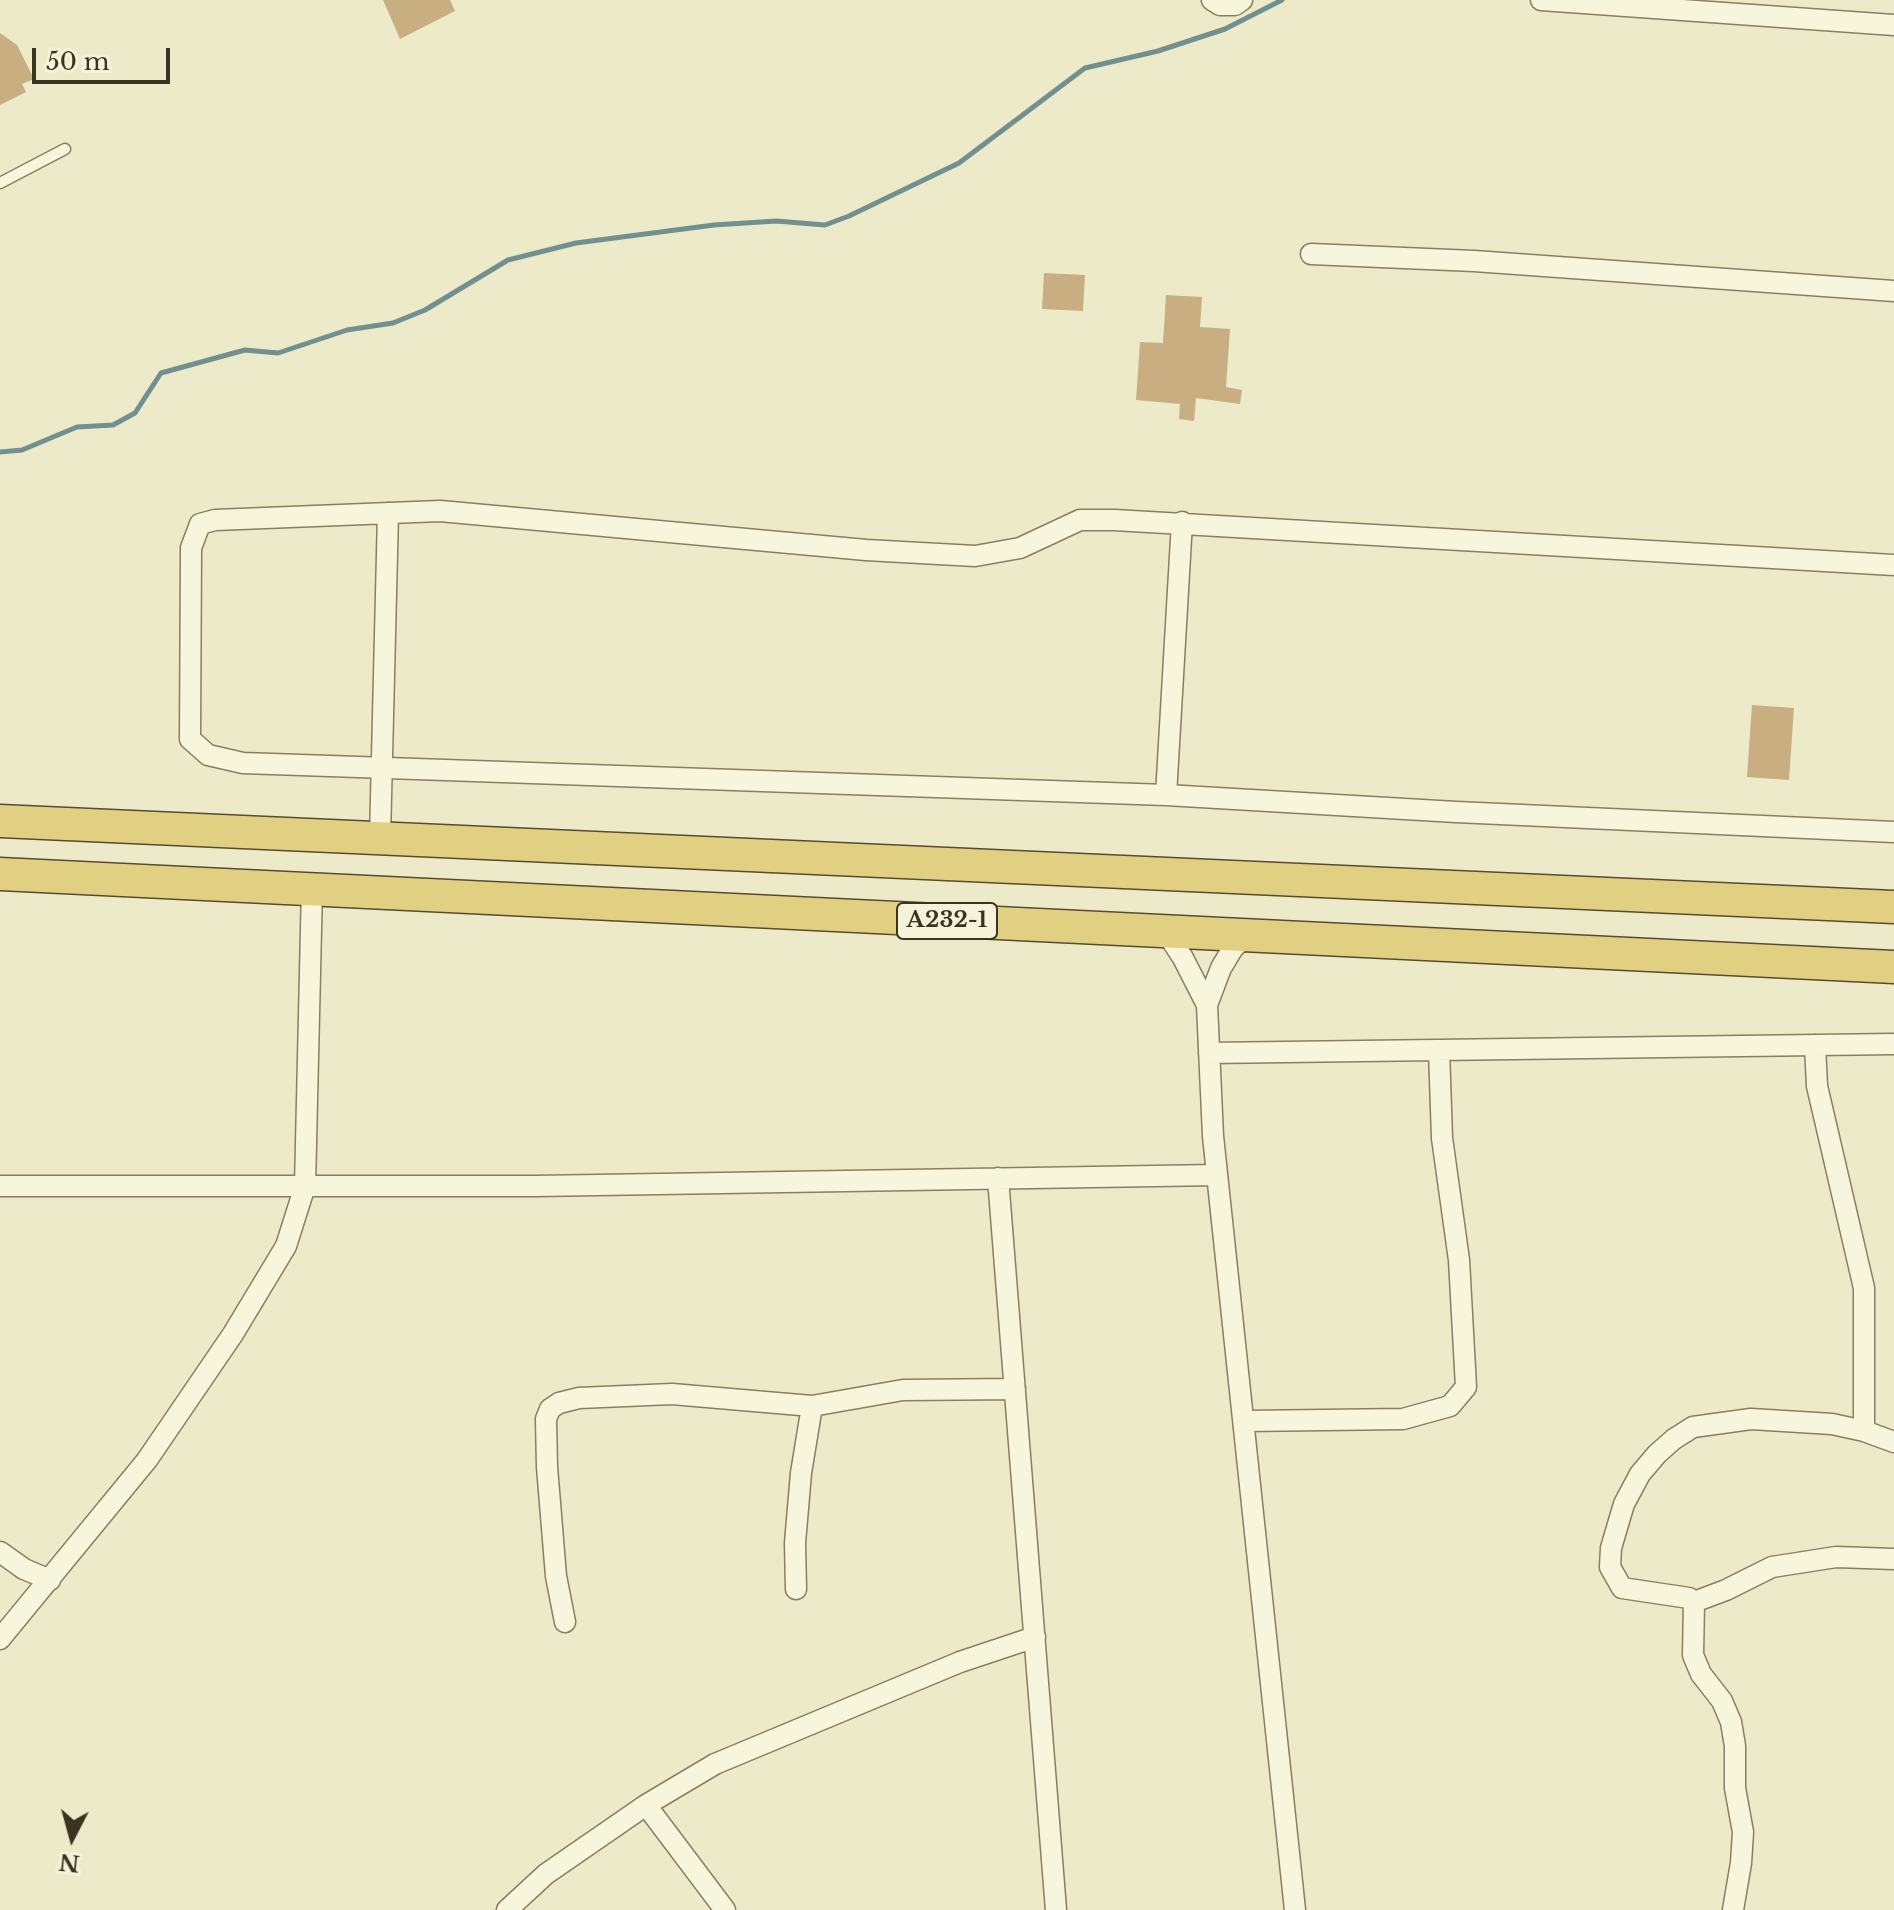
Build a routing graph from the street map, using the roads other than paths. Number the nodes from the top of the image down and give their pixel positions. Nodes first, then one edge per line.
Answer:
1 (1212, 0) edge
2 (1242, 0) edge
3 (1541, 0) edge
4 (1894, 25) edge
5 (65, 149) dead end
6 (0, 183) edge
7 (1311, 254) dead end
8 (1894, 291) edge
9 (388, 513) junction
10 (1182, 522) junction
11 (1894, 565) edge
12 (382, 766) junction
13 (1166, 795) junction
14 (0, 821) edge
15 (1894, 832) edge
16 (380, 838) junction
17 (0, 874) edge
18 (312, 887) junction
19 (1894, 907) edge
20 (1166, 932) junction
21 (1247, 936) junction
22 (1894, 967) edge
23 (1207, 1005) junction
24 (1894, 1044) edge
25 (1815, 1045) junction
26 (1439, 1050) junction
27 (1209, 1053) junction
28 (1217, 1175) junction
29 (998, 1178) junction
30 (0, 1186) edge
31 (305, 1186) junction
32 (1015, 1389) junction
33 (812, 1406) junction
34 (1245, 1421) junction
35 (1864, 1431) junction
36 (1894, 1442) edge
37 (0, 1552) edge
38 (1894, 1559) edge
39 (50, 1580) junction
40 (796, 1589) dead end
41 (1694, 1602) junction
42 (565, 1622) dead end
43 (1035, 1637) junction
44 (0, 1639) edge
45 (646, 1805) junction
46 (507, 1910) edge
47 (725, 1910) edge
48 (1056, 1910) edge
49 (1295, 1910) edge
50 (1733, 1910) edge

1 - 2 street
3 - 4 street
5 - 6 lane
7 - 8 street
9 - 10 street
9 - 12 street
9 - 12 street
10 - 11 street
10 - 13 street
12 - 13 street
12 - 16 street
13 - 15 street
14 - 16 highway
16 - 19 highway
17 - 18 highway, A232-1
18 - 20 highway, A232-1
18 - 31 street
20 - 21 highway, A232-1
20 - 23 street
21 - 22 highway, A232-1
21 - 23 street
23 - 27 street
24 - 25 street
25 - 26 street
25 - 35 street
26 - 27 street
26 - 34 street
27 - 28 street
28 - 29 street
28 - 34 street
29 - 31 street
29 - 32 street
30 - 31 street
31 - 39 street
32 - 33 street
32 - 43 street
33 - 40 street
33 - 42 street
34 - 49 street
35 - 36 street
35 - 41 street
37 - 39 street
38 - 41 street
39 - 44 street
41 - 50 street
43 - 45 street
43 - 48 street
45 - 46 street
45 - 47 street

